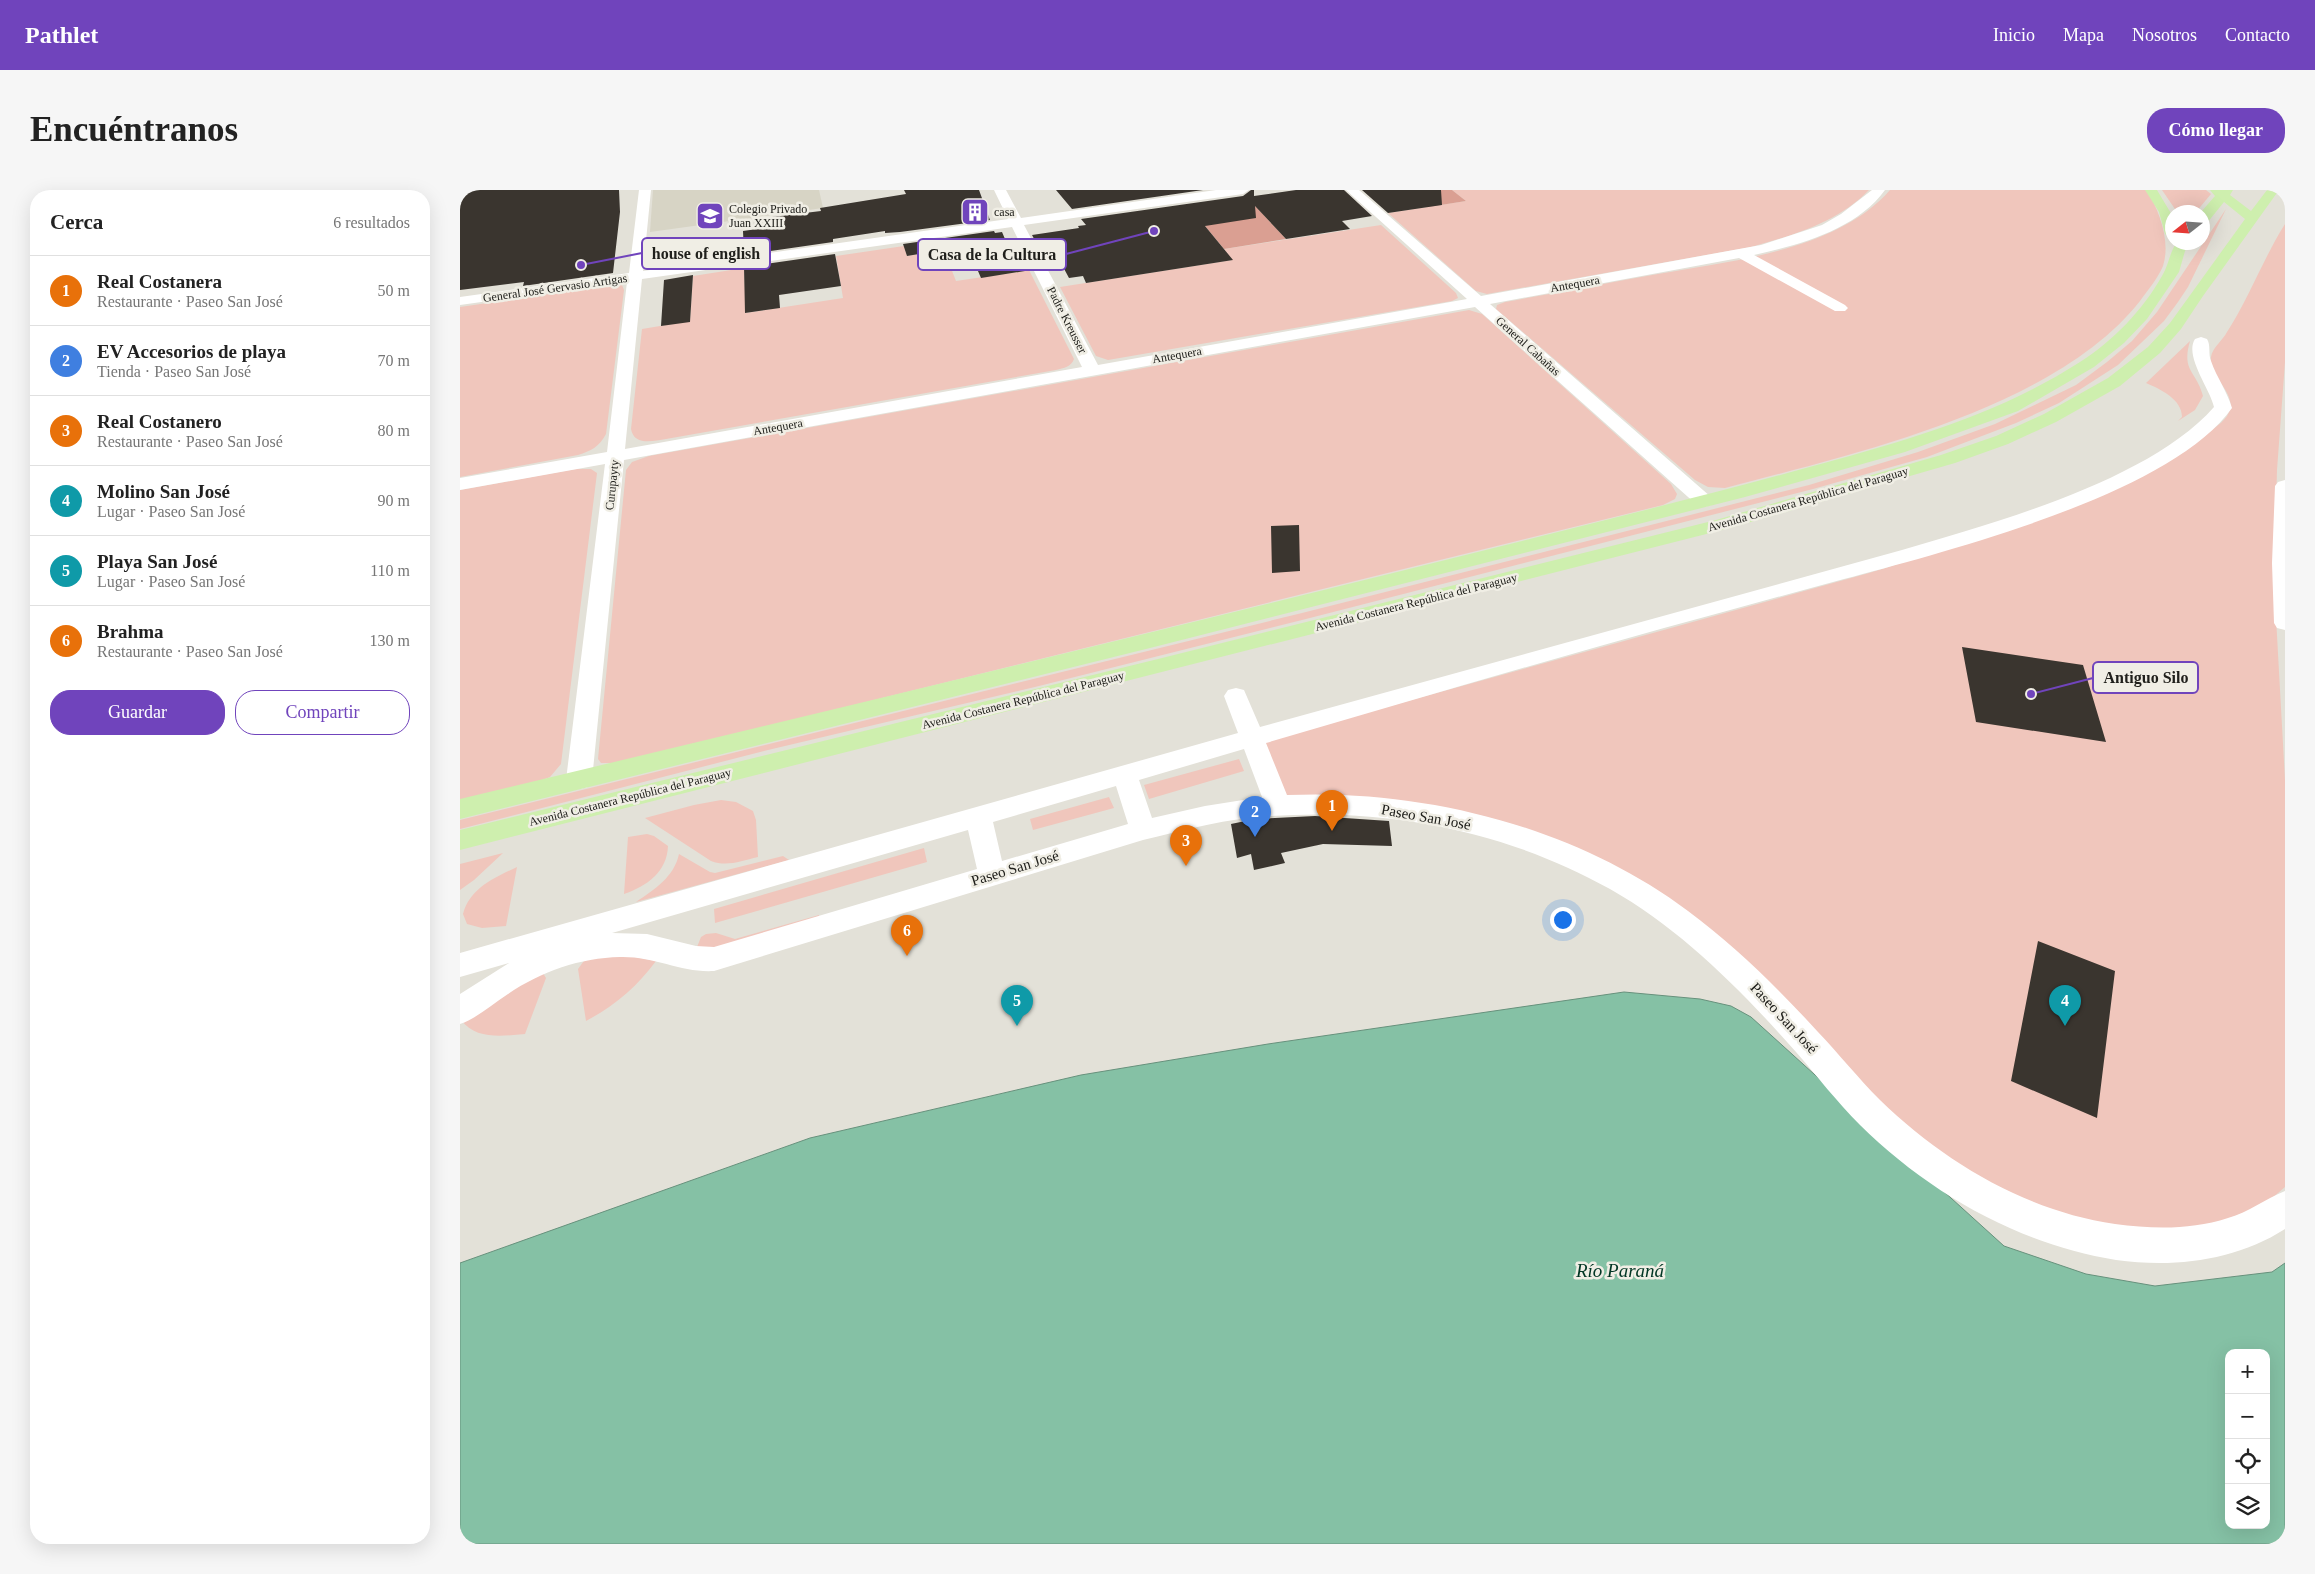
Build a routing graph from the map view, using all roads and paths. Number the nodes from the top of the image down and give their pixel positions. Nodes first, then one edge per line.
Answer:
1 (645, 190) edge
2 (1000, 190) edge
3 (1243, 190) edge
4 (1352, 190) edge
5 (1880, 190) edge
6 (2151, 190) edge
7 (2273, 190) edge
8 (2222, 192) edge
9 (2210, 209) edge
10 (2165, 212) edge
11 (2252, 218) junction
12 (1017, 222) junction
13 (2176, 250) edge
14 (1741, 254) junction
15 (635, 276) junction
16 (460, 301) edge
17 (1478, 301) junction
18 (1840, 308) dead end
19 (2201, 342) dead end
20 (1092, 370) junction
21 (615, 456) junction
22 (460, 484) edge
23 (2285, 486) edge
24 (1704, 501) junction
25 (2285, 623) edge
26 (1236, 696) dead end
27 (1252, 739) junction
28 (1125, 776) junction
29 (579, 780) junction
30 (1278, 806) junction
31 (460, 809) edge
32 (978, 817) junction
33 (1143, 830) junction
34 (460, 840) edge
35 (992, 875) junction
36 (460, 965) edge
37 (460, 1011) edge
38 (2285, 1208) edge

1 - 15 street, Curupayty
2 - 12 street, Padre Kreusser
3 - 12 street, General José Gervasio Artigas
4 - 17 street, General Cabañas
5 - 14 street, Antequera
6 - 10 main road
7 - 11 main road, Avenida Costanera República del Paraguay
8 - 9 main road
8 - 11 main road
11 - 34 main road, Avenida Costanera República del Paraguay
12 - 15 street, General José Gervasio Artigas
12 - 20 street, Padre Kreusser
13 - 24 main road, Avenida Costanera República del Paraguay
14 - 17 street, Antequera
14 - 18 street
15 - 16 street, General José Gervasio Artigas
15 - 21 street, Curupayty
17 - 20 street, Antequera
17 - 24 street, General Cabañas
19 - 27 street
20 - 21 street, Antequera
21 - 22 street, Antequera
21 - 29 street, Curupayty
23 - 25 street
24 - 29 main road, Avenida Costanera República del Paraguay
26 - 27 street
27 - 28 street
27 - 30 street
28 - 32 street
28 - 33 street
29 - 31 main road, Avenida Costanera República del Paraguay
30 - 33 street, Paseo San José
30 - 38 street, Paseo San José
32 - 35 street
32 - 36 street
33 - 35 street, Paseo San José
35 - 37 street, Paseo San José

